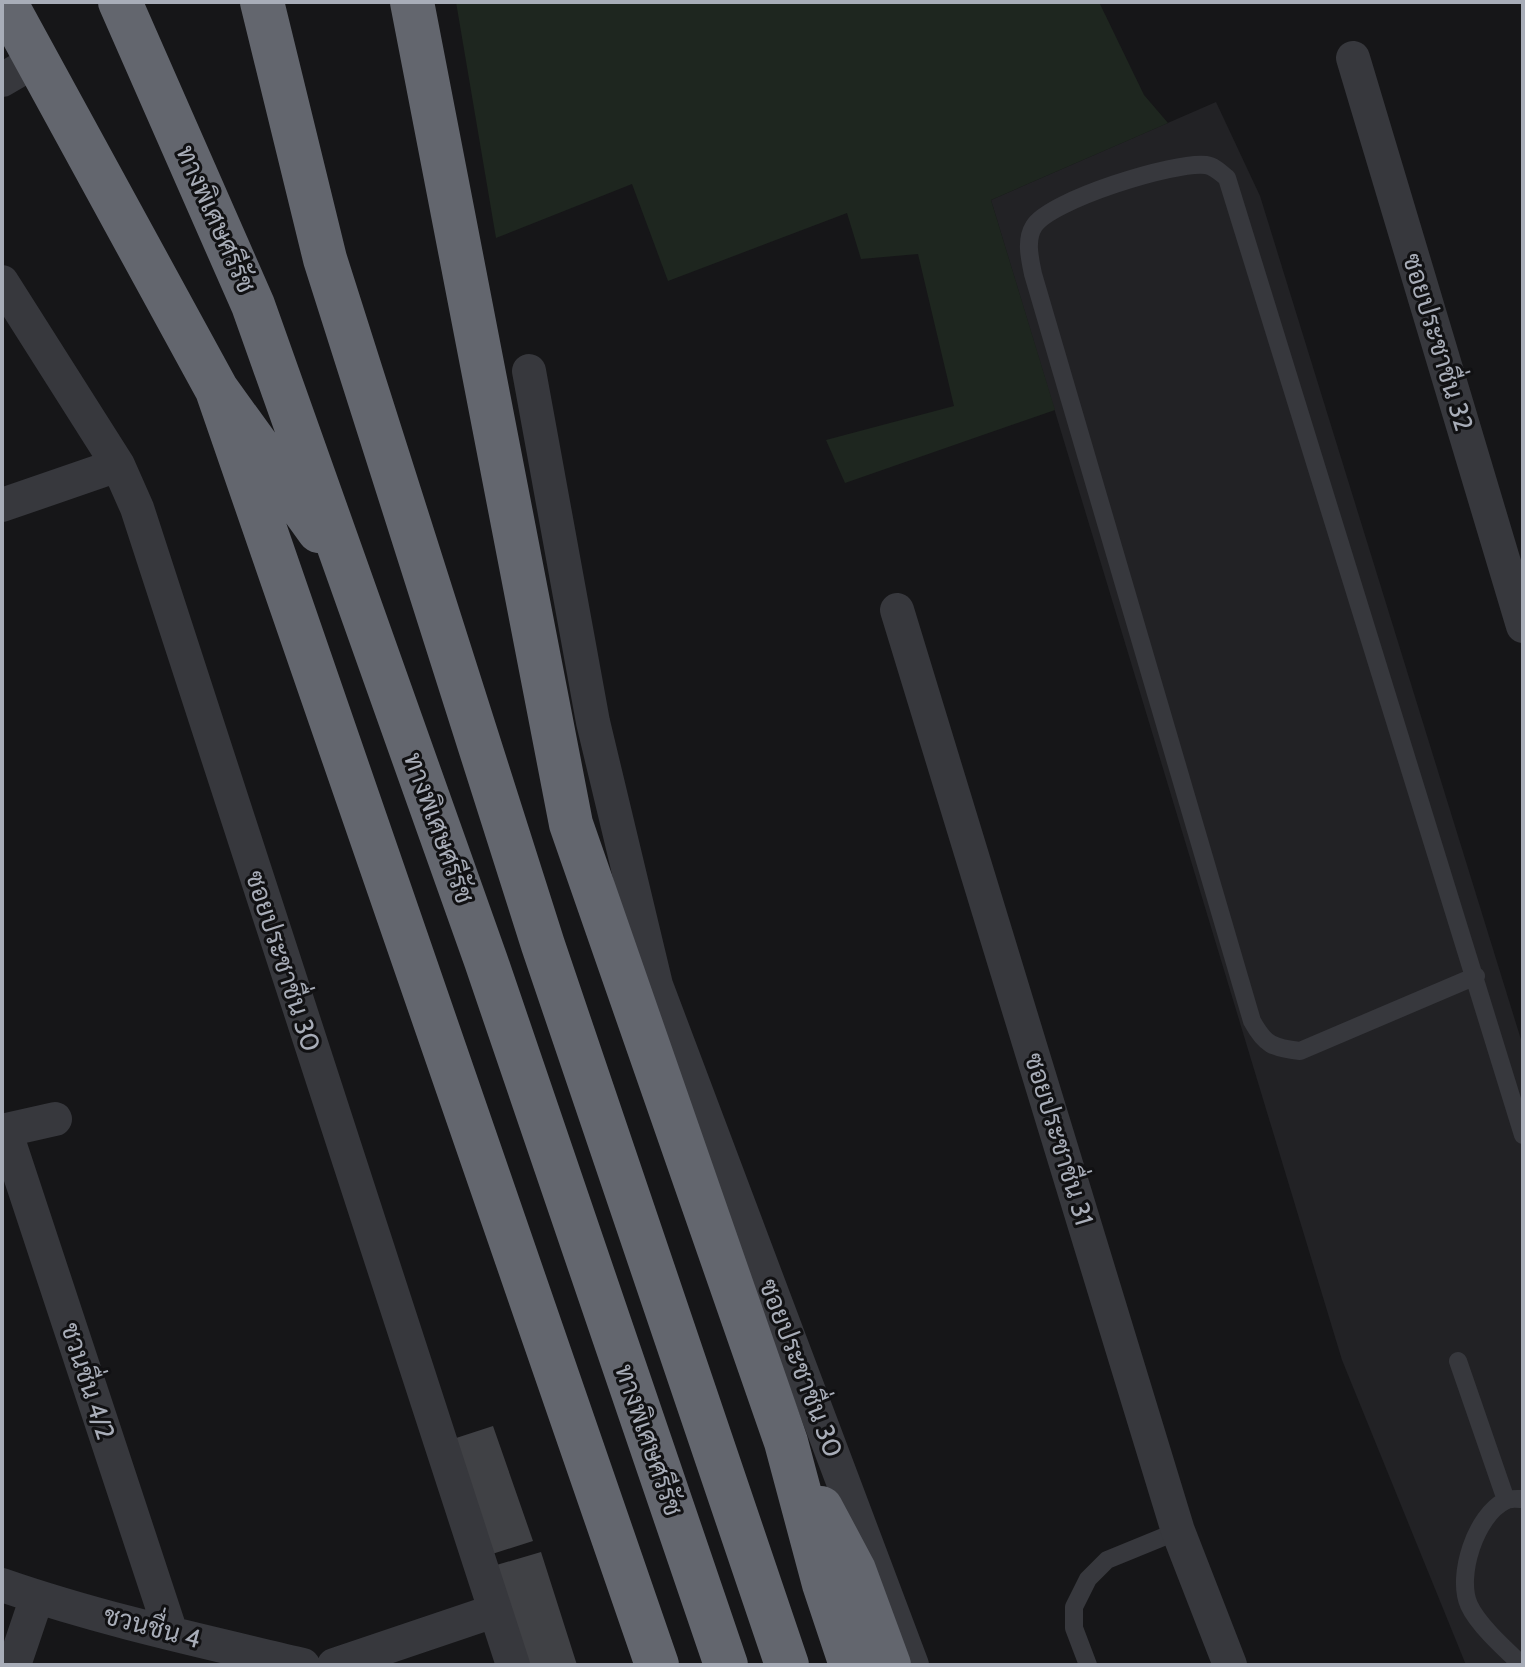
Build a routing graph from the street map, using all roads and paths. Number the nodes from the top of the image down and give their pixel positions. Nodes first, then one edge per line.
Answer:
1 (5, 2) edge
2 (120, 2) edge
3 (262, 2) edge
4 (412, 2) edge
5 (1353, 58) dead end
6 (20, 70) edge
7 (2, 282) edge
8 (529, 371) dead end
9 (217, 390) junction
10 (118, 465) junction
11 (2, 505) edge
12 (348, 572) junction
13 (897, 610) dead end
14 (1523, 626) edge
15 (1476, 976) junction
16 (55, 1119) dead end
17 (4, 1130) edge
18 (1523, 1135) edge
19 (1458, 1361) dead end
20 (786, 1442) junction
21 (1514, 1499) edge
22 (1178, 1531) junction
23 (2, 1585) edge
24 (37, 1597) junction
25 (494, 1611) junction
26 (171, 1633) junction
27 (1520, 1656) edge
28 (14, 1665) edge
29 (303, 1665) edge
30 (334, 1665) edge
31 (513, 1665) edge
32 (657, 1665) edge
33 (726, 1665) edge
34 (787, 1665) edge
35 (851, 1665) edge
36 (889, 1665) edge
37 (912, 1665) edge
38 (1088, 1665) edge
39 (1230, 1665) edge

1 - 6 highway
2 - 12 highway, ทางพิเศษศรีรัช
3 - 34 highway
4 - 20 highway
5 - 14 street, ซอยประชาชื่น 32
6 - 9 highway
7 - 10 street, ซอยประชาชื่น 30
8 - 37 street, ซอยประชาชื่น 30
9 - 12 highway
9 - 32 highway
10 - 11 street
10 - 25 street, ซอยประชาชื่น 30
12 - 33 highway, ทางพิเศษศรีรัช
13 - 22 street, ซอยประชาชื่น 31
15 - 15 lane
15 - 18 lane
16 - 17 street, ชวนชื่น 4/2
17 - 26 street, ชวนชื่น 4/2
19 - 21 lane
20 - 35 highway
20 - 36 highway
21 - 27 lane
22 - 38 lane
22 - 39 street, ซอยประชาชื่น 31
23 - 24 street, ชวนชื่น 4
24 - 26 street, ชวนชื่น 4
24 - 28 street
25 - 30 street
25 - 31 street, ซอยประชาชื่น 30
26 - 29 street, ชวนชื่น 4

